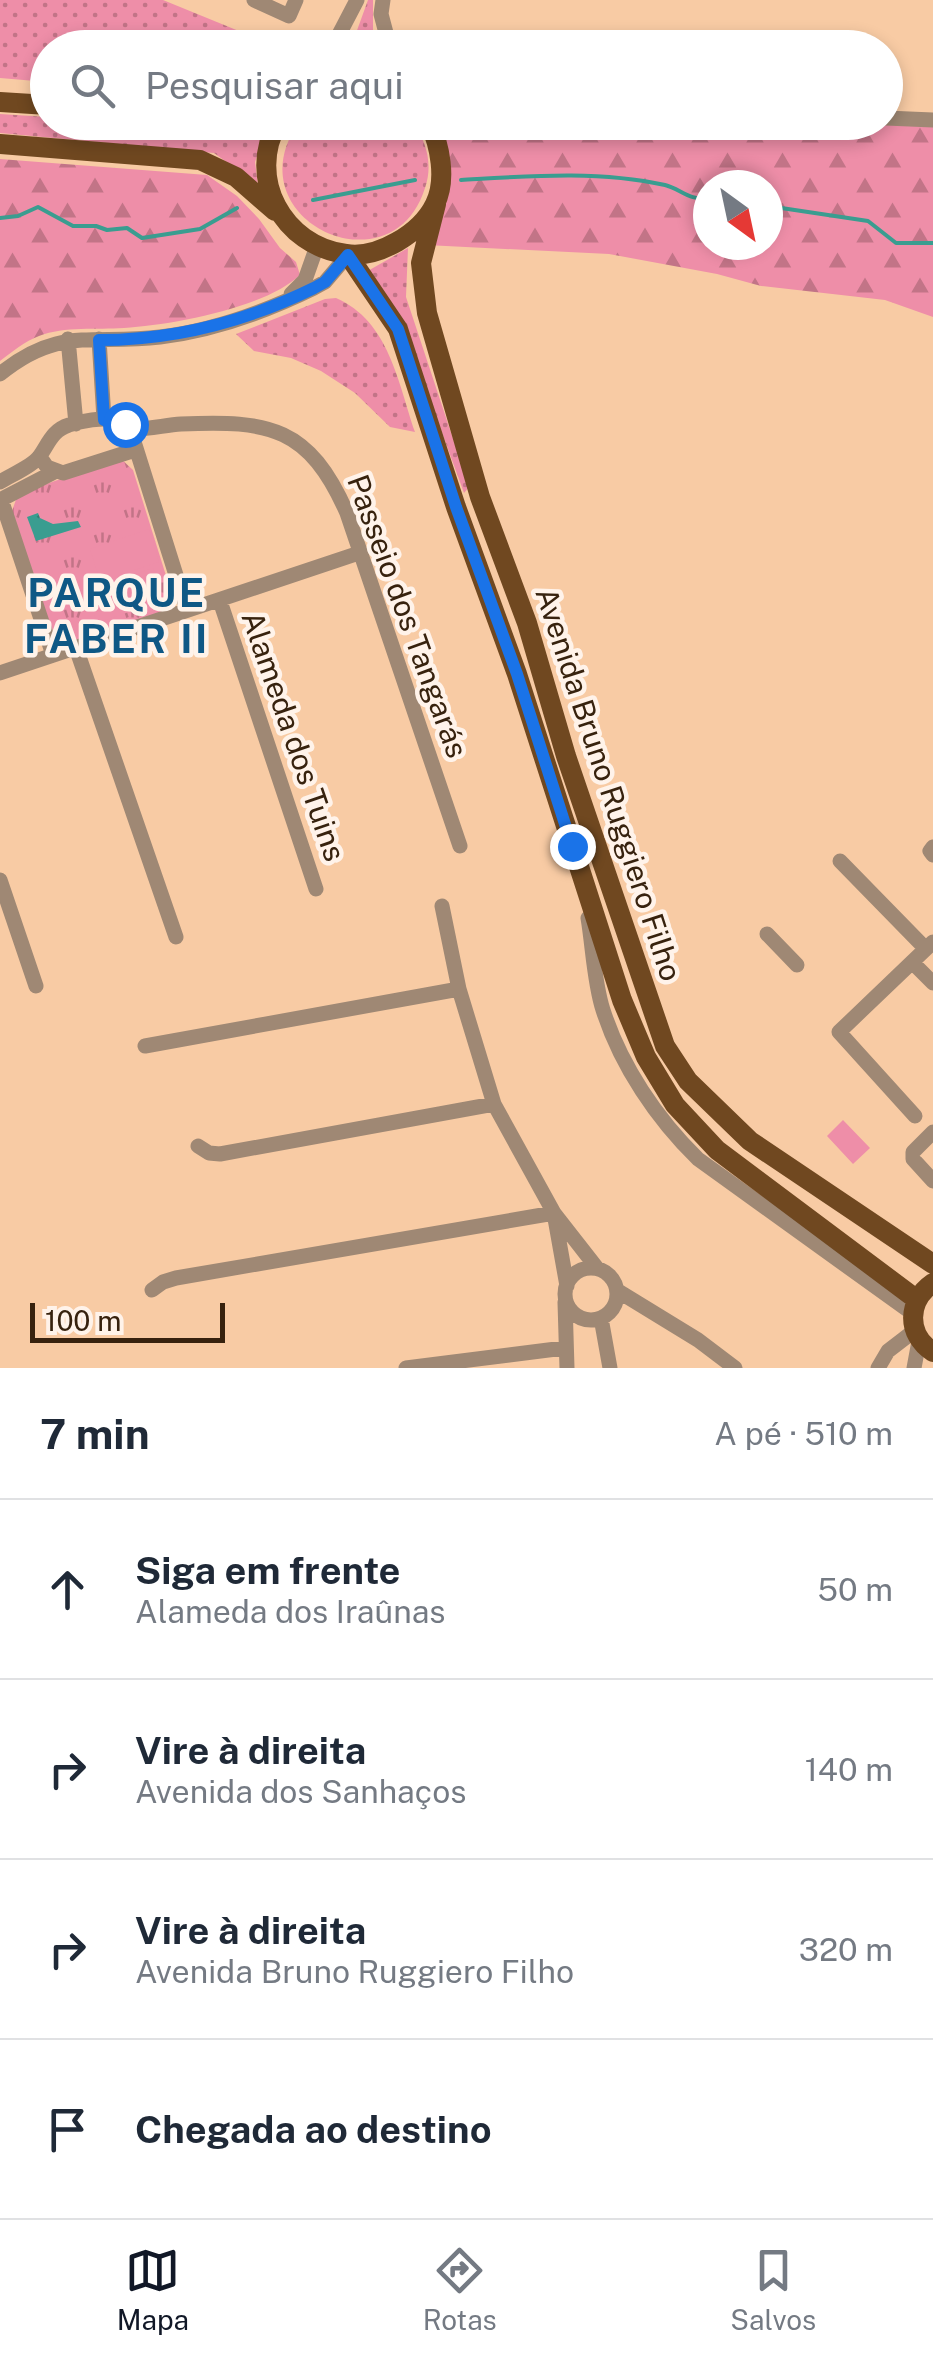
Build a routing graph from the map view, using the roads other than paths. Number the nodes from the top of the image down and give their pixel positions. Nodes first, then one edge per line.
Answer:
1 (254, 0) edge
2 (296, 0) edge
3 (358, 0) edge
4 (382, 0) edge
5 (342, 30) edge
6 (385, 30) edge
7 (0, 102) edge
8 (30, 104) edge
9 (903, 119) edge
10 (933, 120) edge
11 (270, 140) edge
12 (438, 140) edge
13 (0, 144) edge
14 (436, 204) junction
15 (280, 215) junction
16 (317, 246) junction
17 (348, 255) junction
18 (284, 300) junction
19 (68, 339) junction
20 (99, 340) junction
21 (0, 374) edge
22 (104, 420) junction
23 (76, 424) junction
24 (130, 429) junction
25 (135, 450) junction
26 (40, 457) junction
27 (54, 472) junction
28 (0, 482) edge
29 (480, 496) junction
30 (1, 499) edge
31 (456, 507) junction
32 (359, 554) junction
33 (220, 600) junction
34 (187, 610) junction
35 (76, 648) junction
36 (53, 654) junction
37 (0, 673) edge
38 (460, 846) dead end
39 (840, 861) dead end
40 (0, 880) edge
41 (582, 880) junction
42 (316, 889) dead end
43 (442, 906) dead end
44 (767, 934) dead end
45 (176, 937) dead end
46 (929, 946) edge
47 (912, 962) junction
48 (797, 965) dead end
49 (933, 983) edge
50 (36, 986) dead end
51 (459, 989) junction
52 (145, 1046) dead end
53 (494, 1104) junction
54 (915, 1116) dead end
55 (933, 1132) edge
56 (198, 1146) dead end
57 (796, 1168) junction
58 (933, 1181) edge
59 (778, 1194) junction
60 (554, 1213) junction
61 (933, 1264) edge
62 (597, 1268) junction
63 (933, 1283) edge
64 (152, 1290) dead end
65 (618, 1291) junction
66 (566, 1293) junction
67 (601, 1318) junction
68 (919, 1327) edge
69 (564, 1348) junction
70 (406, 1368) edge
71 (567, 1368) edge
72 (610, 1368) edge
73 (735, 1368) edge
74 (878, 1368) edge
75 (914, 1368) edge

1 - 2 street
3 - 5 street
4 - 6 street
7 - 8 main road
9 - 10 street
11 - 15 main road
12 - 14 main road, Avenida Bruno Ruggiero Filho
13 - 15 main road
14 - 17 main road
14 - 29 main road, Avenida Bruno Ruggiero Filho
15 - 16 main road
16 - 17 main road
16 - 18 street
17 - 18 street
17 - 31 main road, Avenida Bruno Ruggiero Filho
18 - 20 street
19 - 20 street
19 - 21 street
19 - 23 street
20 - 22 street
22 - 23 street, Passeio dos Tangarás
22 - 24 street, Passeio dos Tangarás
23 - 26 street
24 - 25 street
24 - 32 street, Passeio dos Tangarás
25 - 27 street
25 - 34 street
26 - 27 street
26 - 28 street
27 - 30 street
29 - 31 main road
29 - 57 main road, Avenida Bruno Ruggiero Filho
30 - 36 street
31 - 41 main road, Avenida Bruno Ruggiero Filho
32 - 33 street
32 - 38 street, Passeio dos Tangarás
33 - 34 street
33 - 42 street, Alameda dos Tuins
34 - 35 street
35 - 36 street
35 - 45 street
36 - 37 street
39 - 46 street
40 - 50 street
41 - 59 main road, Avenida Bruno Ruggiero Filho
41 - 68 street, Avenida Bruno Ruggiero Filho
43 - 51 street
44 - 48 street
46 - 47 street
47 - 49 street
47 - 54 street
51 - 52 street
51 - 53 street
53 - 56 street
53 - 60 street
55 - 58 street
57 - 59 main road
57 - 61 main road, Avenida Bruno Ruggiero Filho
59 - 68 main road, Avenida Bruno Ruggiero Filho
60 - 62 street
60 - 64 street
60 - 66 street
62 - 65 street
62 - 66 street
63 - 68 main road
65 - 67 street
65 - 73 street
66 - 67 street
66 - 69 street
67 - 72 street
68 - 74 street
68 - 75 street
69 - 70 street
69 - 71 street

